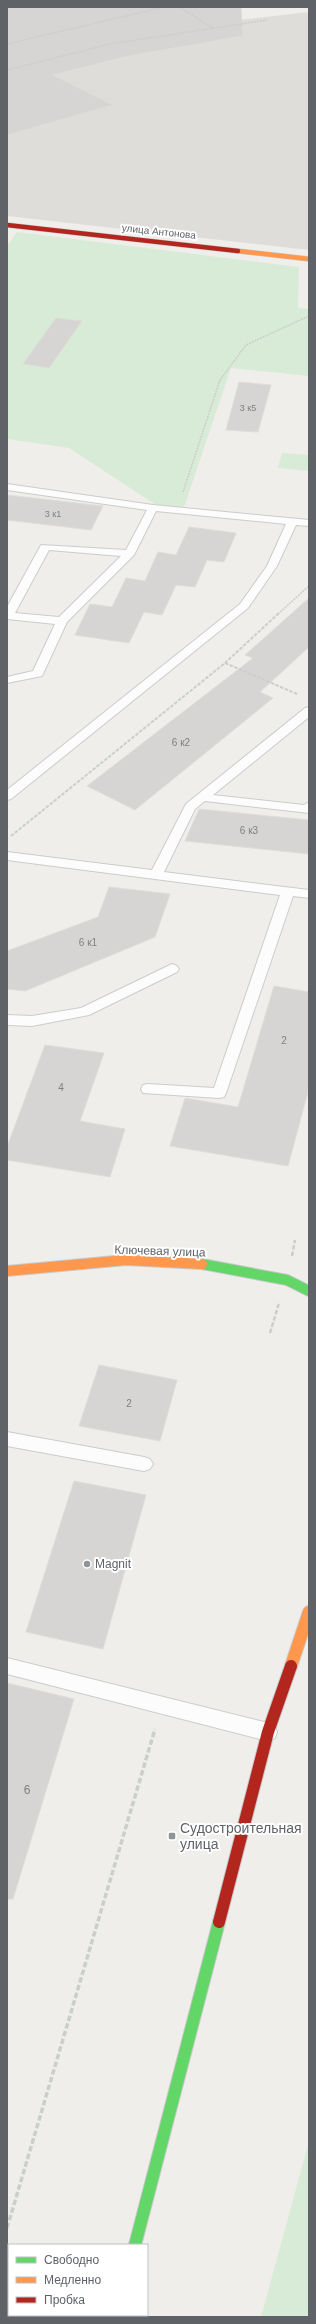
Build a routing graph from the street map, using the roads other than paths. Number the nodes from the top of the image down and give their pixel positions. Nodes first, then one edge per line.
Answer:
1 (7, 225) edge
2 (309, 259) edge
3 (7, 487) edge
4 (153, 508) junction
5 (292, 522) junction
6 (309, 523) edge
7 (130, 553) junction
8 (7, 616) edge
9 (62, 621) junction
10 (7, 680) edge
11 (309, 711) edge
12 (7, 796) edge
13 (201, 797) junction
14 (309, 806) edge
15 (7, 856) edge
16 (156, 875) junction
17 (288, 891) junction
18 (309, 894) edge
19 (172, 970) dead end
20 (7, 1020) edge
21 (148, 1089) dead end
22 (7, 1271) edge
23 (309, 1291) edge
24 (7, 1439) edge
25 (144, 1464) dead end
26 (309, 1612) edge
27 (7, 1666) edge
28 (268, 1732) junction
29 (135, 2244) edge

1 - 2 street, улица Антонова
3 - 4 lane
4 - 5 lane
4 - 7 lane
5 - 6 lane
5 - 12 lane
7 - 8 lane
7 - 9 lane
8 - 9 lane
9 - 10 lane
11 - 13 lane
13 - 14 lane
13 - 16 lane
15 - 16 lane
16 - 17 lane
17 - 18 lane
17 - 21 lane
19 - 20 lane
22 - 23 street, Ключевая улица
24 - 25 lane
26 - 28 street
27 - 28 lane
28 - 29 street

